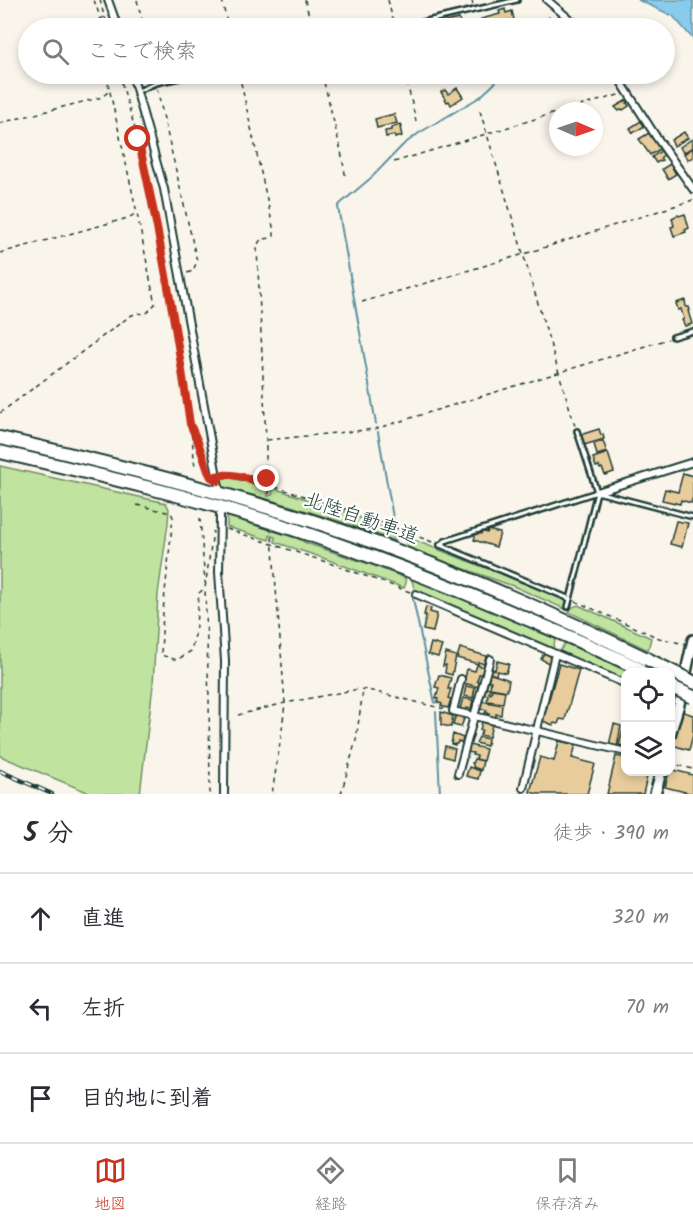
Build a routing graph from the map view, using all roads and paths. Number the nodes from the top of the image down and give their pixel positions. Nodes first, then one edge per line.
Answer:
1 (94, 0) edge
2 (100, 0) edge
3 (108, 0) edge
4 (137, 0) edge
5 (222, 0) edge
6 (305, 0) edge
7 (388, 0) edge
8 (517, 0) edge
9 (547, 0) edge
10 (104, 16) edge
11 (101, 18) edge
12 (114, 18) edge
13 (142, 18) edge
14 (226, 18) edge
15 (310, 18) edge
16 (393, 18) edge
17 (439, 18) edge
18 (568, 18) edge
19 (108, 84) edge
20 (122, 84) edge
21 (136, 84) edge
22 (154, 84) edge
23 (156, 84) edge
24 (240, 84) edge
25 (324, 84) edge
26 (407, 84) edge
27 (622, 84) edge
28 (109, 91) junction
29 (138, 91) junction
30 (627, 91) junction
31 (591, 102) edge
32 (480, 111) dead end
33 (549, 115) edge
34 (416, 121) dead end
35 (0, 123) edge
36 (486, 135) junction
37 (394, 162) dead end
38 (346, 179) dead end
39 (693, 189) edge
40 (693, 200) edge
41 (137, 213) junction
42 (0, 253) edge
43 (524, 254) junction
44 (180, 274) junction
45 (362, 302) dead end
46 (693, 331) edge
47 (673, 337) joint
48 (559, 373) junction
49 (0, 413) edge
50 (190, 424) junction
51 (577, 431) joint
52 (0, 438) edge
53 (266, 440) junction
54 (0, 452) edge
55 (693, 462) edge
56 (195, 469) dead end
57 (218, 481) junction
58 (266, 484) junction
59 (271, 485) junction
60 (597, 492) junction
61 (269, 494) dead end
62 (136, 505) dead end
63 (220, 515) dead end
64 (693, 517) edge
65 (200, 518) dead end
66 (221, 528) junction
67 (272, 537) dead end
68 (273, 545) junction
69 (440, 545) junction
70 (205, 588) junction
71 (416, 594) joint
72 (570, 599) junction
73 (568, 607) dead end
74 (692, 643) edge
75 (555, 654) junction
76 (490, 659) dead end
77 (636, 668) edge
78 (460, 678) dead end
79 (621, 682) edge
80 (693, 682) edge
81 (675, 688) edge
82 (364, 690) junction
83 (693, 697) edge
84 (285, 702) junction
85 (675, 703) edge
86 (453, 711) junction
87 (238, 715) dead end
88 (474, 716) junction
89 (537, 731) junction
90 (621, 751) edge
91 (675, 765) edge
92 (693, 770) edge
93 (458, 774) dead end
94 (660, 776) edge
95 (523, 788) dead end
96 (211, 793) edge
97 (224, 794) edge
98 (272, 794) edge
99 (341, 794) edge
100 (655, 794) edge

1 - 11 path
2 - 10 path
3 - 12 street
4 - 13 path
5 - 14 path
6 - 15 path
7 - 16 path
8 - 17 lane
9 - 18 street
19 - 28 path
20 - 50 path
21 - 29 street
22 - 29 lane
23 - 44 path
24 - 53 path
25 - 38 path
26 - 34 path
27 - 30 street
28 - 35 path
28 - 41 path
29 - 44 street
30 - 31 path
30 - 39 street
32 - 36 path
33 - 36 path
36 - 37 path
36 - 43 path
40 - 43 path
41 - 42 path
41 - 49 path
43 - 45 path
43 - 48 path
44 - 57 street
46 - 47 lane
47 - 48 path
48 - 51 path
48 - 53 path
50 - 56 path
50 - 57 path
51 - 60 lane
52 - 80 highway, 北陸自動車道, bridge
53 - 58 path
54 - 77 highway, 北陸自動車道
55 - 60 street
57 - 58 path
58 - 59 path
59 - 61 path
59 - 69 path
60 - 64 lane
60 - 69 lane
60 - 72 lane
62 - 70 path
63 - 66 street
65 - 70 path
66 - 68 path
66 - 70 path
66 - 97 street
67 - 68 path
68 - 71 path
68 - 84 path
69 - 72 lane
70 - 96 path
71 - 75 street
72 - 73 lane
72 - 74 path
74 - 85 main road
75 - 79 street
75 - 89 street
76 - 88 street
78 - 86 street
81 - 83 highway, bridge
82 - 84 path
82 - 86 path
82 - 99 path
84 - 87 path
84 - 98 path
86 - 88 street
88 - 89 street
88 - 93 street
89 - 90 street
89 - 95 street
91 - 92 path
94 - 100 main road

